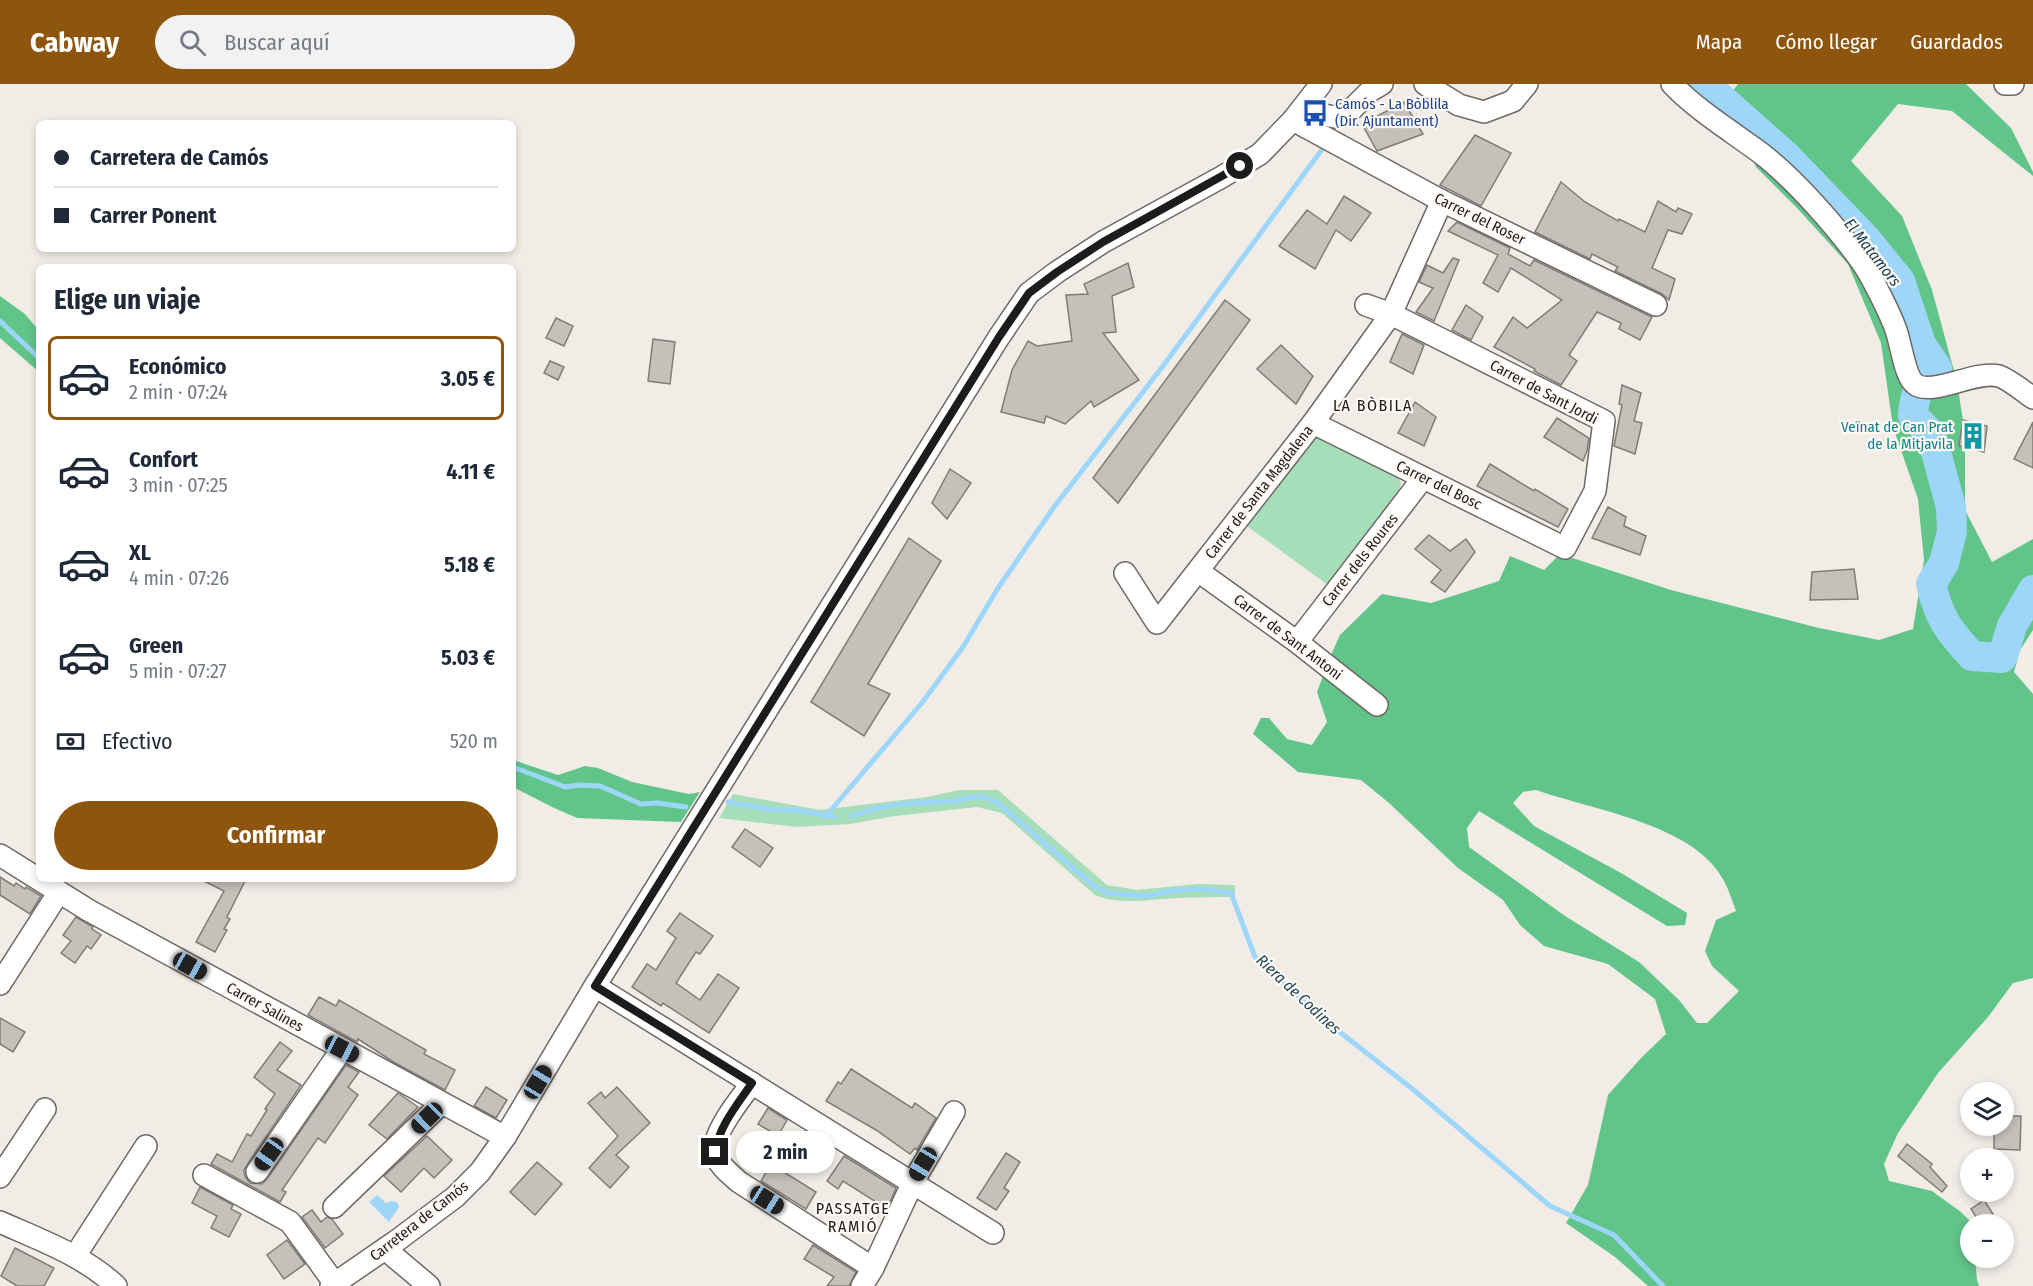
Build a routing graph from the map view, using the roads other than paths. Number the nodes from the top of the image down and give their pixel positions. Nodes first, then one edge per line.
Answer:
1 (1382, 84) edge
2 (1425, 84) edge
3 (1527, 84) edge
4 (1672, 84) edge
5 (2005, 84) edge
6 (2013, 84) edge
7 (1315, 91) edge
8 (1309, 123) junction
9 (1442, 201) junction
10 (1366, 305) dead end
11 (1656, 305) dead end
12 (1391, 314) junction
13 (2033, 398) edge
14 (1313, 423) junction
15 (1423, 478) junction
16 (1565, 548) joint
17 (1198, 571) junction
18 (1125, 573) dead end
19 (1297, 642) junction
20 (1377, 705) dead end
21 (0, 855) edge
22 (36, 878) edge
23 (43, 882) edge
24 (59, 892) junction
25 (0, 984) edge
26 (595, 986) junction
27 (342, 1049) junction
28 (752, 1083) junction
29 (442, 1103) junction
30 (45, 1109) dead end
31 (954, 1112) dead end
32 (505, 1137) junction
33 (146, 1146) dead end
34 (257, 1172) dead end
35 (204, 1175) dead end
36 (0, 1177) edge
37 (913, 1182) junction
38 (334, 1208) dead end
39 (0, 1221) edge
40 (993, 1233) dead end
41 (385, 1249) junction
42 (75, 1256) junction
43 (867, 1277) edge
44 (333, 1285) edge
45 (116, 1286) edge
46 (429, 1286) edge

1 - 8 street
2 - 3 street
4 - 13 street
5 - 6 street
7 - 8 street, Carretera de Camós
8 - 9 street, Carrer del Roser
8 - 26 street, Carretera de Camós
9 - 11 street, Carrer del Roser
9 - 12 street, Carrer de Santa Magdalena
10 - 12 street, Carrer de Sant Jordi
12 - 14 street, Carrer de Santa Magdalena
12 - 16 street, Carrer de Sant Jordi
14 - 15 street, Carrer del Bosc
14 - 17 street, Carrer de Santa Magdalena
15 - 16 street, Carrer del Bosc
15 - 19 street, Carrer dels Roures
17 - 18 street, Carrer de Santa Magdalena
17 - 19 street, Carrer de Sant Antoni
19 - 20 street, Carrer de Sant Antoni
21 - 22 street, Carrer Salines
23 - 24 street, Carrer Salines
24 - 25 street
24 - 27 street, Carrer Salines
26 - 28 street
26 - 32 street, Carretera de Camós
27 - 29 street, Carrer Salines
27 - 34 street
28 - 37 street
28 - 43 street
29 - 32 street, Carrer Salines
29 - 38 street
30 - 36 street
31 - 37 street
32 - 41 street, Carretera de Camós
33 - 42 street
35 - 44 street
37 - 40 street
37 - 43 street
39 - 42 street
41 - 44 street, Carretera de Camós
41 - 46 street
42 - 45 street

